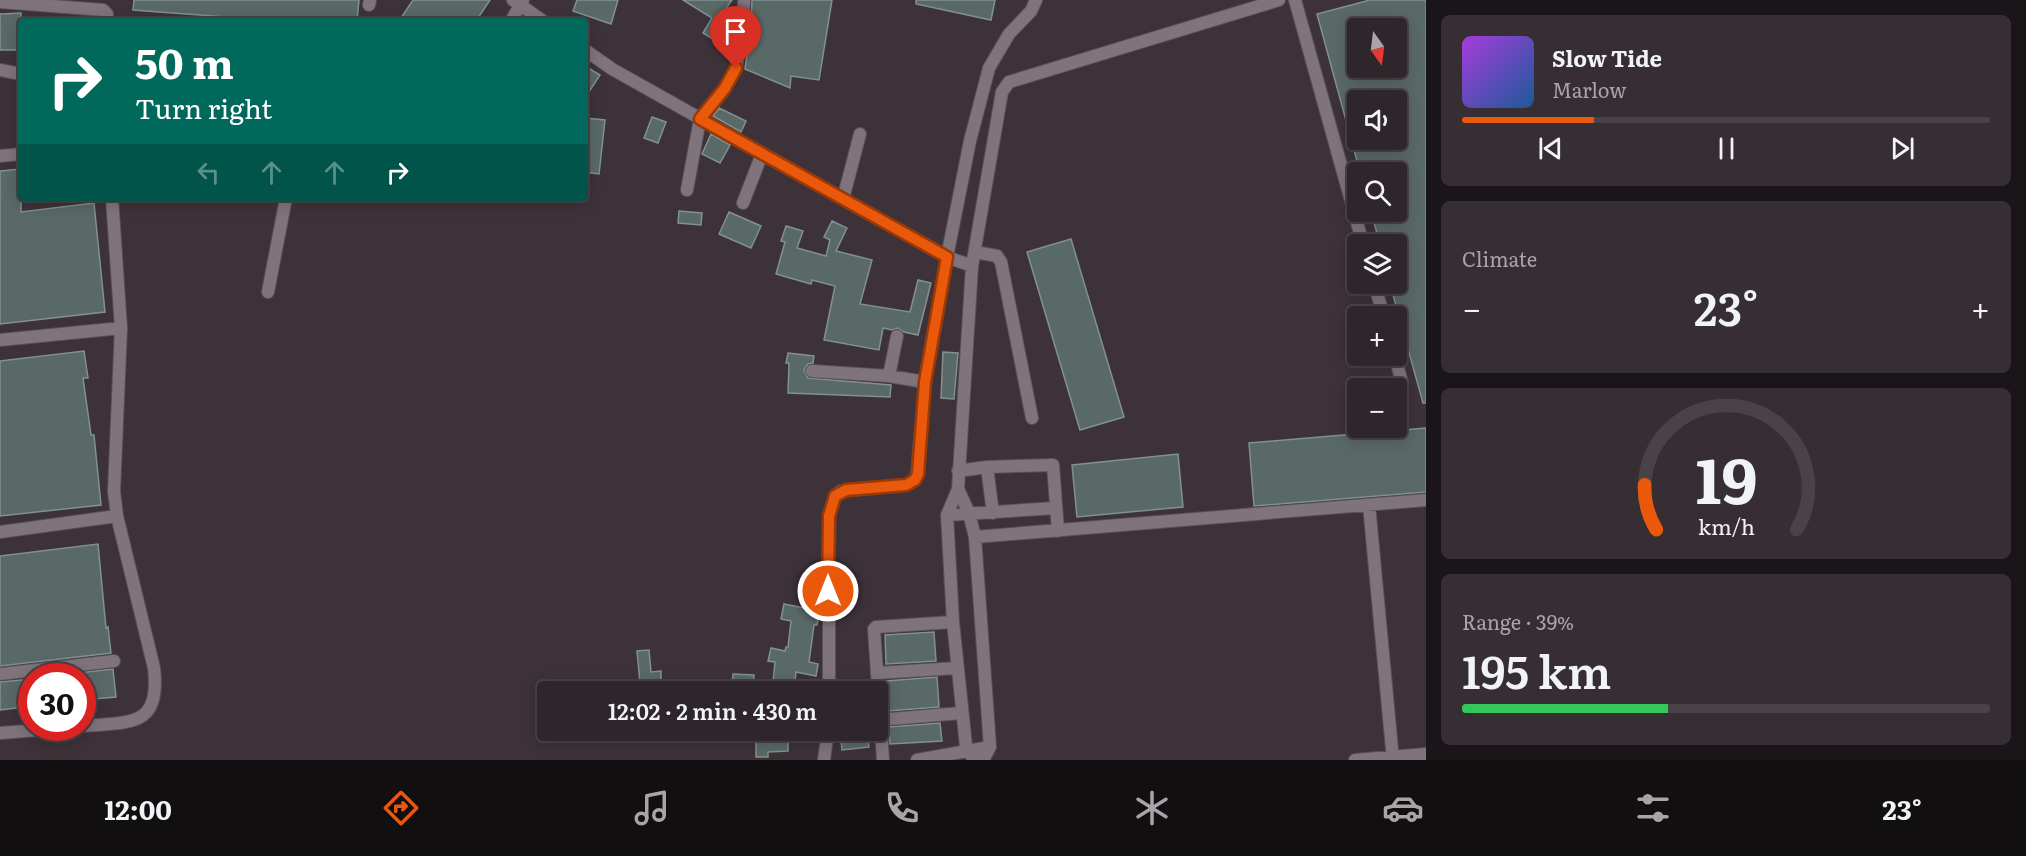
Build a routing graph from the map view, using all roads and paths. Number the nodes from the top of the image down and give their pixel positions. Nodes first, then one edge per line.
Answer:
1 (744, 0) edge
2 (1036, 0) edge
3 (1279, 0) edge
4 (1295, 0) edge
5 (0, 2) edge
6 (519, 2) edge
7 (108, 18) edge
8 (512, 18) edge
9 (539, 18) edge
10 (588, 52) edge
11 (0, 70) edge
12 (18, 73) edge
13 (700, 119) junction
14 (860, 134) dead end
15 (18, 154) edge
16 (762, 154) junction
17 (0, 156) edge
18 (687, 190) dead end
19 (843, 199) junction
20 (112, 201) edge
21 (285, 201) edge
22 (742, 203) dead end
23 (1361, 234) edge
24 (975, 252) junction
25 (947, 257) junction
26 (972, 266) junction
27 (268, 292) dead end
28 (121, 328) junction
29 (897, 336) dead end
30 (0, 340) edge
31 (812, 371) dead end
32 (890, 376) junction
33 (925, 382) junction
34 (1032, 418) dead end
35 (987, 467) junction
36 (958, 471) junction
37 (957, 489) junction
38 (1426, 500) edge
39 (1369, 505) junction
40 (1056, 508) junction
41 (969, 513) junction
42 (993, 513) junction
43 (947, 515) junction
44 (117, 516) junction
45 (1058, 531) junction
46 (0, 532) edge
47 (975, 537) junction
48 (952, 621) junction
49 (114, 661) dead end
50 (957, 668) junction
51 (877, 673) junction
52 (0, 674) edge
53 (829, 681) edge
54 (877, 681) edge
55 (961, 713) junction
56 (888, 719) edge
57 (96, 725) edge
58 (18, 732) edge
59 (0, 733) edge
60 (827, 741) edge
61 (881, 741) edge
62 (990, 747) junction
63 (1426, 754) edge
64 (971, 755) edge
65 (1393, 759) edge
66 (824, 760) edge
67 (883, 760) edge
68 (917, 760) edge
69 (983, 760) edge
70 (1355, 760) edge

1 - 13 street
2 - 25 street
3 - 24 street
4 - 23 street
5 - 7 street
6 - 8 street
6 - 9 street
10 - 13 street
11 - 12 street
13 - 16 street
13 - 18 street
14 - 19 street
15 - 17 street
16 - 19 street
16 - 22 street
19 - 25 street
20 - 28 street
21 - 27 street
24 - 26 street
24 - 34 street
25 - 26 street
25 - 33 street
26 - 36 street
28 - 30 street
28 - 44 street
29 - 32 street
31 - 32 street
32 - 33 street
33 - 53 street
35 - 36 street
35 - 40 street
35 - 42 street
36 - 37 street
37 - 41 street
37 - 43 street
38 - 39 street
39 - 45 street
39 - 65 street
40 - 42 street
40 - 45 street
41 - 42 street
41 - 43 street
41 - 47 street
43 - 48 street
44 - 46 street
44 - 57 street
45 - 47 street
47 - 62 street
48 - 50 street
48 - 51 street
49 - 52 street
50 - 51 street
50 - 55 street
51 - 54 street
55 - 56 street
55 - 64 street
58 - 59 street
60 - 66 street
61 - 67 street
62 - 64 street
62 - 69 street
63 - 65 street
64 - 68 street
65 - 70 street

